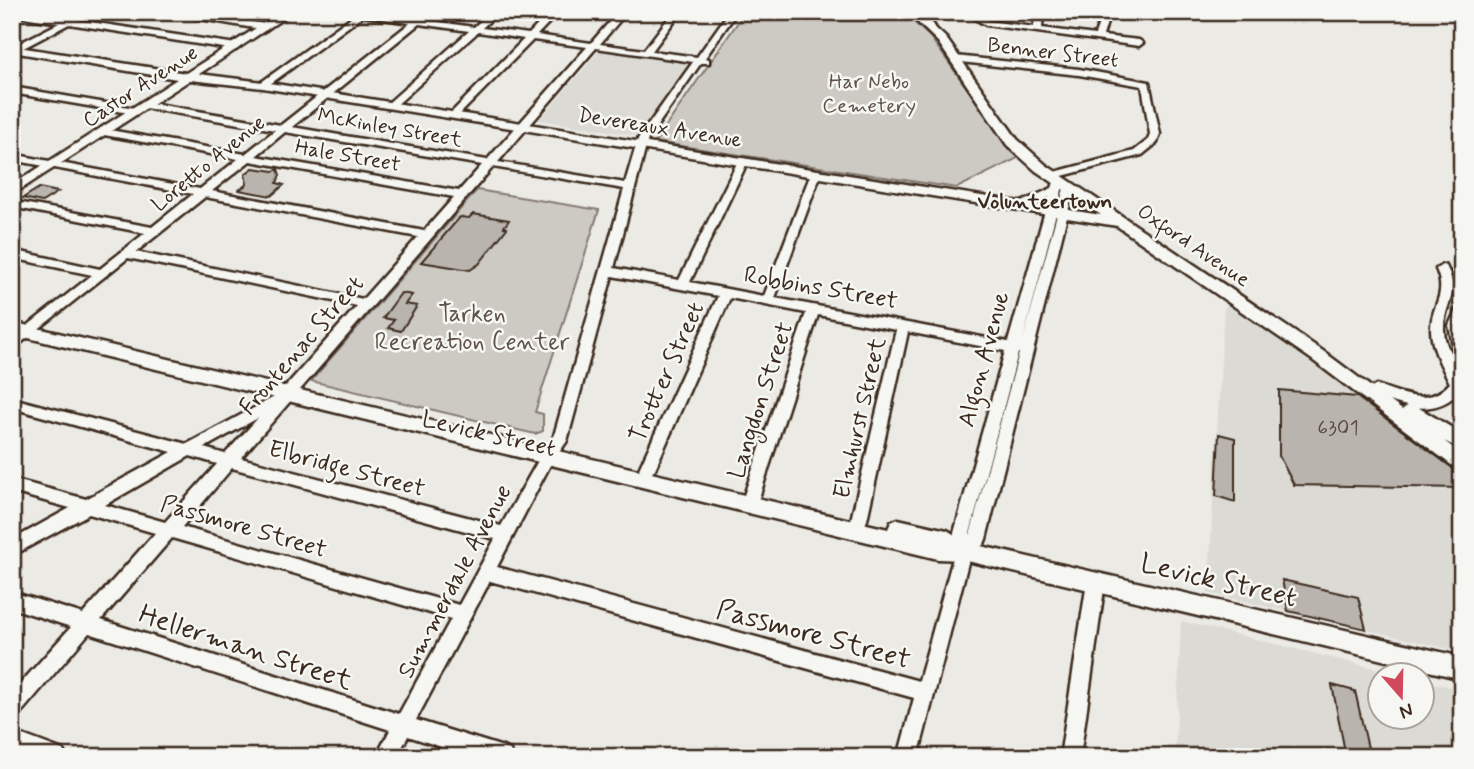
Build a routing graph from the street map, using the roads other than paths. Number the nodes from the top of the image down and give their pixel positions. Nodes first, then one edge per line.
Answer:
1 (86, 12) edge
2 (164, 12) edge
3 (288, 12) edge
4 (350, 12) edge
5 (429, 12) edge
6 (495, 12) edge
7 (555, 12) edge
8 (623, 12) edge
9 (677, 12) edge
10 (733, 12) edge
11 (741, 12) edge
12 (912, 12) edge
13 (921, 12) edge
14 (979, 12) edge
15 (1039, 12) edge
16 (1107, 12) edge
17 (12, 13) edge
18 (362, 13) edge
19 (68, 22) junction
20 (417, 22) junction
21 (266, 27) junction
22 (931, 27) junction
23 (476, 30) junction
24 (1038, 30) junction
25 (531, 37) junction
26 (1098, 37) junction
27 (1139, 43) dead end
28 (593, 46) junction
29 (15, 47) edge
30 (236, 47) junction
31 (646, 53) junction
32 (955, 59) junction
33 (703, 61) junction
34 (194, 75) junction
35 (263, 85) junction
36 (12, 90) edge
37 (325, 96) junction
38 (390, 106) junction
39 (140, 108) junction
40 (453, 116) junction
41 (521, 127) junction
42 (283, 128) junction
43 (104, 132) junction
44 (643, 146) junction
45 (12, 157) edge
46 (247, 157) junction
47 (743, 161) junction
48 (490, 164) junction
49 (54, 165) junction
50 (816, 173) junction
51 (1059, 184) junction
52 (629, 187) junction
53 (12, 191) edge
54 (202, 193) junction
55 (462, 195) junction
56 (12, 204) edge
57 (1021, 205) junction
58 (1056, 211) junction
59 (1118, 222) junction
60 (154, 232) junction
61 (427, 235) junction
62 (12, 254) edge
63 (126, 254) junction
64 (1442, 269) dead end
65 (607, 271) junction
66 (102, 273) junction
67 (683, 284) junction
68 (726, 293) junction
69 (768, 301) junction
70 (366, 304) junction
71 (814, 309) junction
72 (1462, 311) edge
73 (12, 319) edge
74 (903, 326) junction
75 (26, 328) edge
76 (12, 345) edge
77 (1019, 348) junction
78 (1317, 355) junction
79 (1462, 356) edge
80 (1460, 388) edge
81 (291, 390) junction
82 (1376, 390) junction
83 (12, 403) edge
84 (1389, 408) junction
85 (1462, 443) edge
86 (188, 449) junction
87 (1462, 452) edge
88 (552, 453) junction
89 (229, 460) junction
90 (1462, 466) edge
91 (647, 469) junction
92 (12, 485) edge
93 (750, 500) junction
94 (87, 506) junction
95 (859, 520) junction
96 (169, 529) junction
97 (507, 535) junction
98 (12, 549) edge
99 (963, 551) junction
100 (486, 572) junction
101 (1096, 582) junction
102 (12, 600) edge
103 (461, 614) junction
104 (85, 624) junction
105 (1462, 668) edge
106 (926, 692) junction
107 (12, 708) edge
108 (403, 726) junction
109 (12, 741) edge
110 (56, 757) edge
111 (386, 757) edge
112 (503, 757) edge
113 (908, 757) edge
114 (1070, 757) edge

1 - 19 street
2 - 21 street
3 - 21 main road, Castor Avenue
4 - 18 street
5 - 20 street, Loretto Avenue
6 - 23 street
7 - 25 street
8 - 28 street, Frontenac Street
9 - 31 street
10 - 33 street, Summerdale Avenue
11 - 33 street, Summerdale Avenue
12 - 22 main road, Oxford Avenue
13 - 22 street
14 - 24 street
15 - 24 street
16 - 26 street
17 - 19 street
18 - 20 street
18 - 35 street
19 - 29 street
19 - 30 street
20 - 23 street
20 - 37 street, Loretto Avenue
21 - 30 main road, Castor Avenue
22 - 32 main road, Oxford Avenue
23 - 25 street
23 - 38 street
24 - 26 street
25 - 28 street
25 - 40 street
26 - 27 street
28 - 31 street
28 - 41 street, Frontenac Street
29 - 34 main road, Devereaux Avenue
30 - 34 main road, Castor Avenue
31 - 33 street
32 - 51 main road, Oxford Avenue
32 - 51 street, Benner Street
33 - 44 street, Summerdale Avenue
34 - 35 main road, Devereaux Avenue
34 - 39 main road, Castor Avenue
35 - 37 main road, Devereaux Avenue
36 - 39 street, McKinley Street
37 - 38 main road, Devereaux Avenue
37 - 42 street, Loretto Avenue
38 - 40 main road, Devereaux Avenue
39 - 42 street, McKinley Street
39 - 43 main road, Castor Avenue
40 - 41 main road, Devereaux Avenue
41 - 44 main road, Devereaux Avenue
41 - 48 street, Frontenac Street
42 - 46 street, Loretto Avenue
42 - 48 street, McKinley Street
43 - 46 street, Hale Street
43 - 49 main road, Castor Avenue
44 - 47 main road, Devereaux Avenue
44 - 52 street, Summerdale Avenue
45 - 49 street
46 - 54 street, Loretto Avenue
46 - 55 street, Hale Street
47 - 50 main road, Devereaux Avenue
47 - 67 street, Trotter Street
48 - 52 street, McKinley Street
48 - 55 street, Frontenac Street
49 - 53 main road, Castor Avenue
49 - 54 street
50 - 57 main road, Devereaux Avenue
50 - 69 street, Langdon Street
51 - 57 street
51 - 58 street, Algon Avenue
51 - 59 main road, Oxford Avenue
52 - 65 street, Summerdale Avenue
54 - 60 street, Loretto Avenue
54 - 61 street
55 - 61 street, Frontenac Street
56 - 60 street
57 - 58 main road, Devereaux Avenue
58 - 59 main road, Devereaux Avenue
58 - 77 street, Algon Avenue
59 - 78 main road, Oxford Avenue
60 - 63 street, Loretto Avenue
61 - 70 street, Frontenac Street
62 - 66 street
63 - 66 street, Loretto Avenue
63 - 70 street
64 - 80 street
65 - 67 street, Robbins Street
65 - 88 street, Summerdale Avenue
66 - 75 street, Loretto Avenue
67 - 68 street, Robbins Street
68 - 69 street, Robbins Street
68 - 91 street, Trotter Street
69 - 71 street, Robbins Street
70 - 81 street, Frontenac Street
71 - 74 street, Robbins Street
71 - 93 street, Langdon Street
72 - 79 street
73 - 75 main road, Levick Street
74 - 77 street, Robbins Street
74 - 95 street, Elmhurst Street
75 - 76 street, Loretto Avenue
75 - 81 main road, Levick Street
77 - 99 street, Algon Avenue
78 - 82 main road, Oxford Avenue
78 - 84 main road, Oxford Avenue
80 - 82 street
81 - 86 street
81 - 88 main road, Levick Street
81 - 89 street, Frontenac Street
82 - 85 main road, Oxford Avenue
83 - 86 street, Elbridge Street
84 - 87 main road
84 - 90 main road, Oxford Avenue
86 - 89 street, Elbridge Street
86 - 94 street
88 - 91 main road, Levick Street
88 - 93 main road, Levick Street
88 - 97 street, Summerdale Avenue
89 - 96 street, Frontenac Street
89 - 97 street, Elbridge Street
91 - 93 main road, Levick Street
92 - 94 street, Passmore Street
93 - 95 main road, Levick Street
93 - 99 main road, Levick Street
94 - 96 street, Passmore Street
94 - 98 street
95 - 99 main road, Levick Street
96 - 103 street, Passmore Street
96 - 104 street, Frontenac Street
97 - 100 street, Summerdale Avenue
99 - 101 main road, Levick Street
99 - 106 street, Algon Avenue
100 - 103 street, Summerdale Avenue
100 - 106 street, Passmore Street
101 - 105 main road, Levick Street
101 - 114 street
102 - 104 street, Hellerman Street
103 - 108 street, Summerdale Avenue
104 - 107 street, Frontenac Street
104 - 108 street, Hellerman Street
106 - 113 street, Algon Avenue
108 - 111 street, Summerdale Avenue
108 - 112 street, Hellerman Street
109 - 110 street

